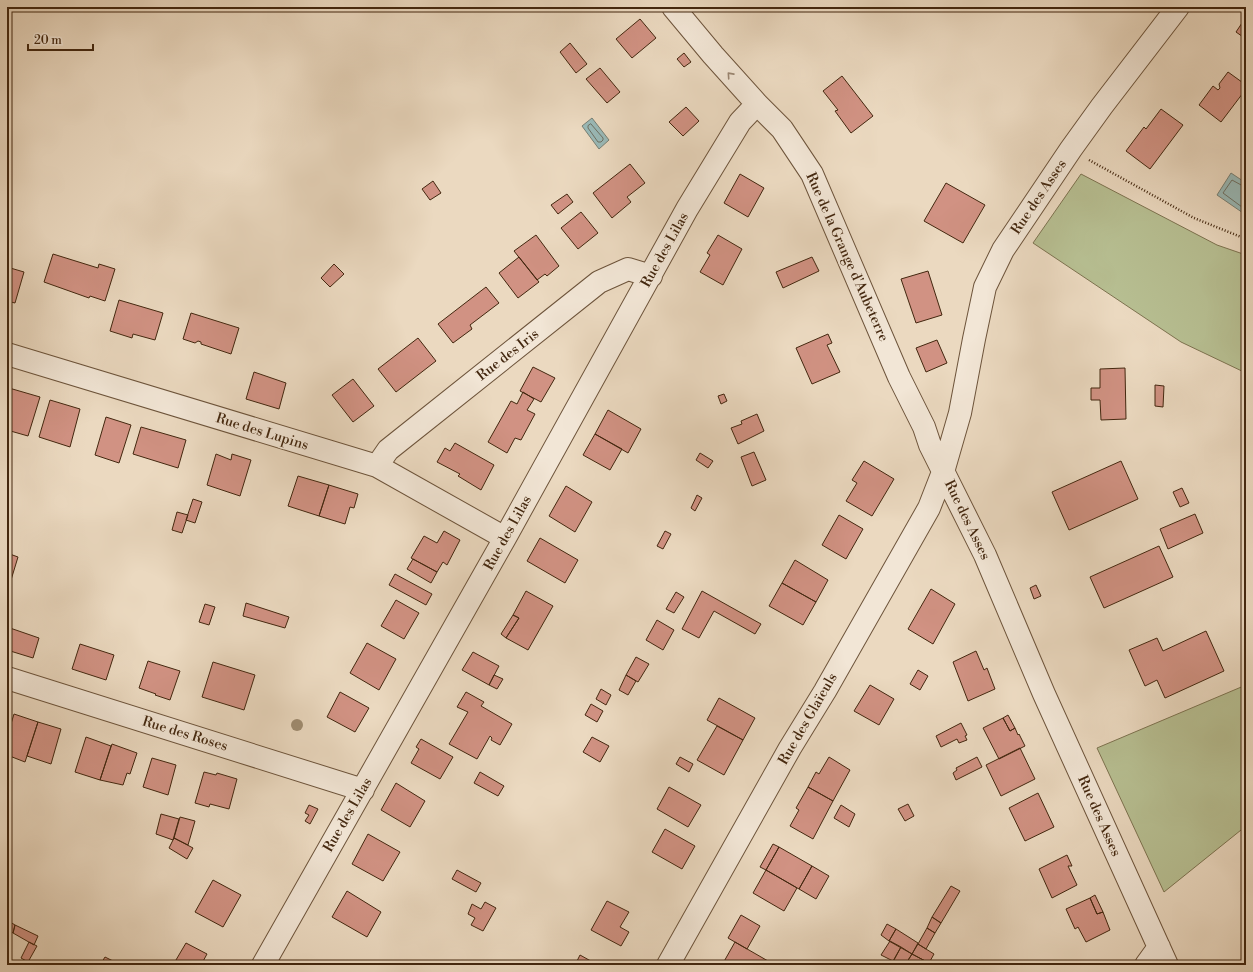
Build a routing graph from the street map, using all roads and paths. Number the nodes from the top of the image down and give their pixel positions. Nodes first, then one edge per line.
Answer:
1 (673, 7) edge
2 (1178, 7) edge
3 (756, 104) junction
4 (1071, 149) junction
5 (1246, 239) edge
6 (651, 276) junction
7 (7, 354) edge
8 (377, 466) junction
9 (944, 472) junction
10 (505, 538) junction
11 (7, 678) edge
12 (363, 790) junction
13 (1163, 956) edge
14 (263, 965) edge
15 (668, 965) edge
16 (1146, 965) edge

3 -> 1 street, Rue de la Grange d'Aubeterre
2 - 4 street, Rue des Asses
3 - 6 street, Rue des Lilas
3 - 9 street, Rue de la Grange d'Aubeterre
4 - 5 path
4 - 9 street, Rue des Asses
6 - 8 street, Rue des Iris
6 - 10 street, Rue des Lilas
7 - 8 street, Rue des Lupins
8 - 10 street, Rue des Lupins
9 - 13 street, Rue des Asses
9 - 15 street, Rue des Glaïeuls
10 - 12 street, Rue des Lilas
11 - 12 street, Rue des Roses
12 - 14 street, Rue des Lilas
13 - 16 street

